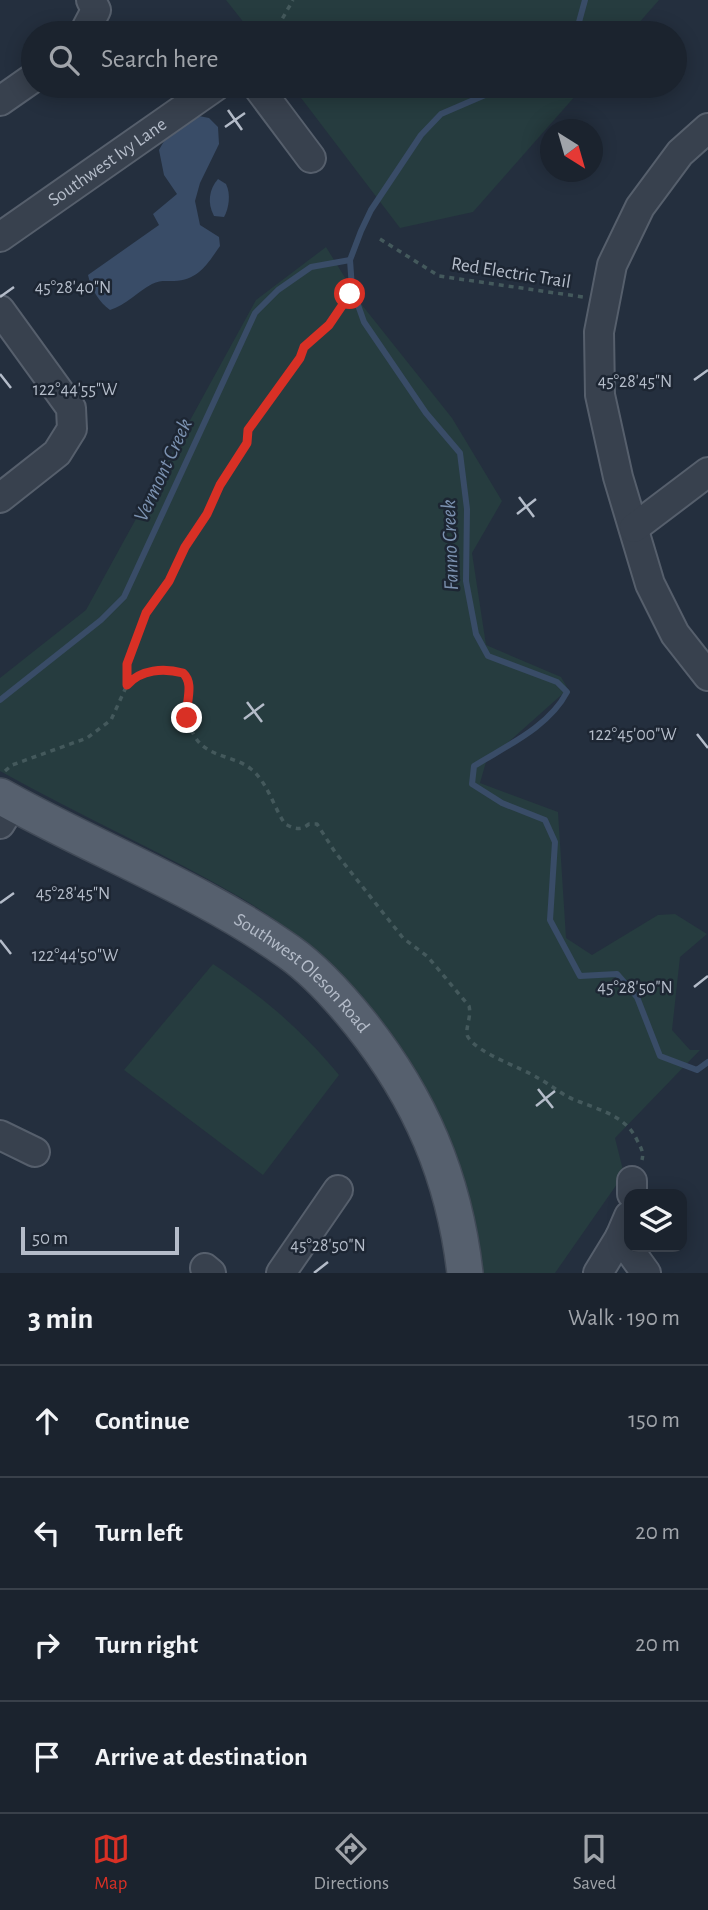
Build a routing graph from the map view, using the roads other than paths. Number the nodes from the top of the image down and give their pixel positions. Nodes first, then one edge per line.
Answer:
1 (91, 0) edge
2 (90, 21) edge
3 (21, 86) edge
4 (199, 98) edge
5 (266, 98) edge
6 (0, 101) edge
7 (708, 128) edge
8 (311, 158) dead end
9 (0, 237) edge
10 (0, 310) edge
11 (708, 472) edge
12 (0, 498) edge
13 (634, 528) junction
14 (708, 676) edge
15 (4, 800) edge
16 (0, 1135) edge
17 (35, 1152) dead end
18 (338, 1190) dead end
19 (624, 1228) edge
20 (637, 1252) edge
21 (281, 1273) edge
22 (465, 1273) edge
23 (598, 1273) edge
24 (646, 1273) edge

1 - 2 street
3 - 6 street
4 - 9 street, Southwest Ivy Lane
5 - 8 street
7 - 13 street
10 - 12 street
11 - 13 street
13 - 14 street
15 - 22 main road, Southwest Oleson Road
16 - 17 street
18 - 21 street
19 - 23 street
20 - 24 street

